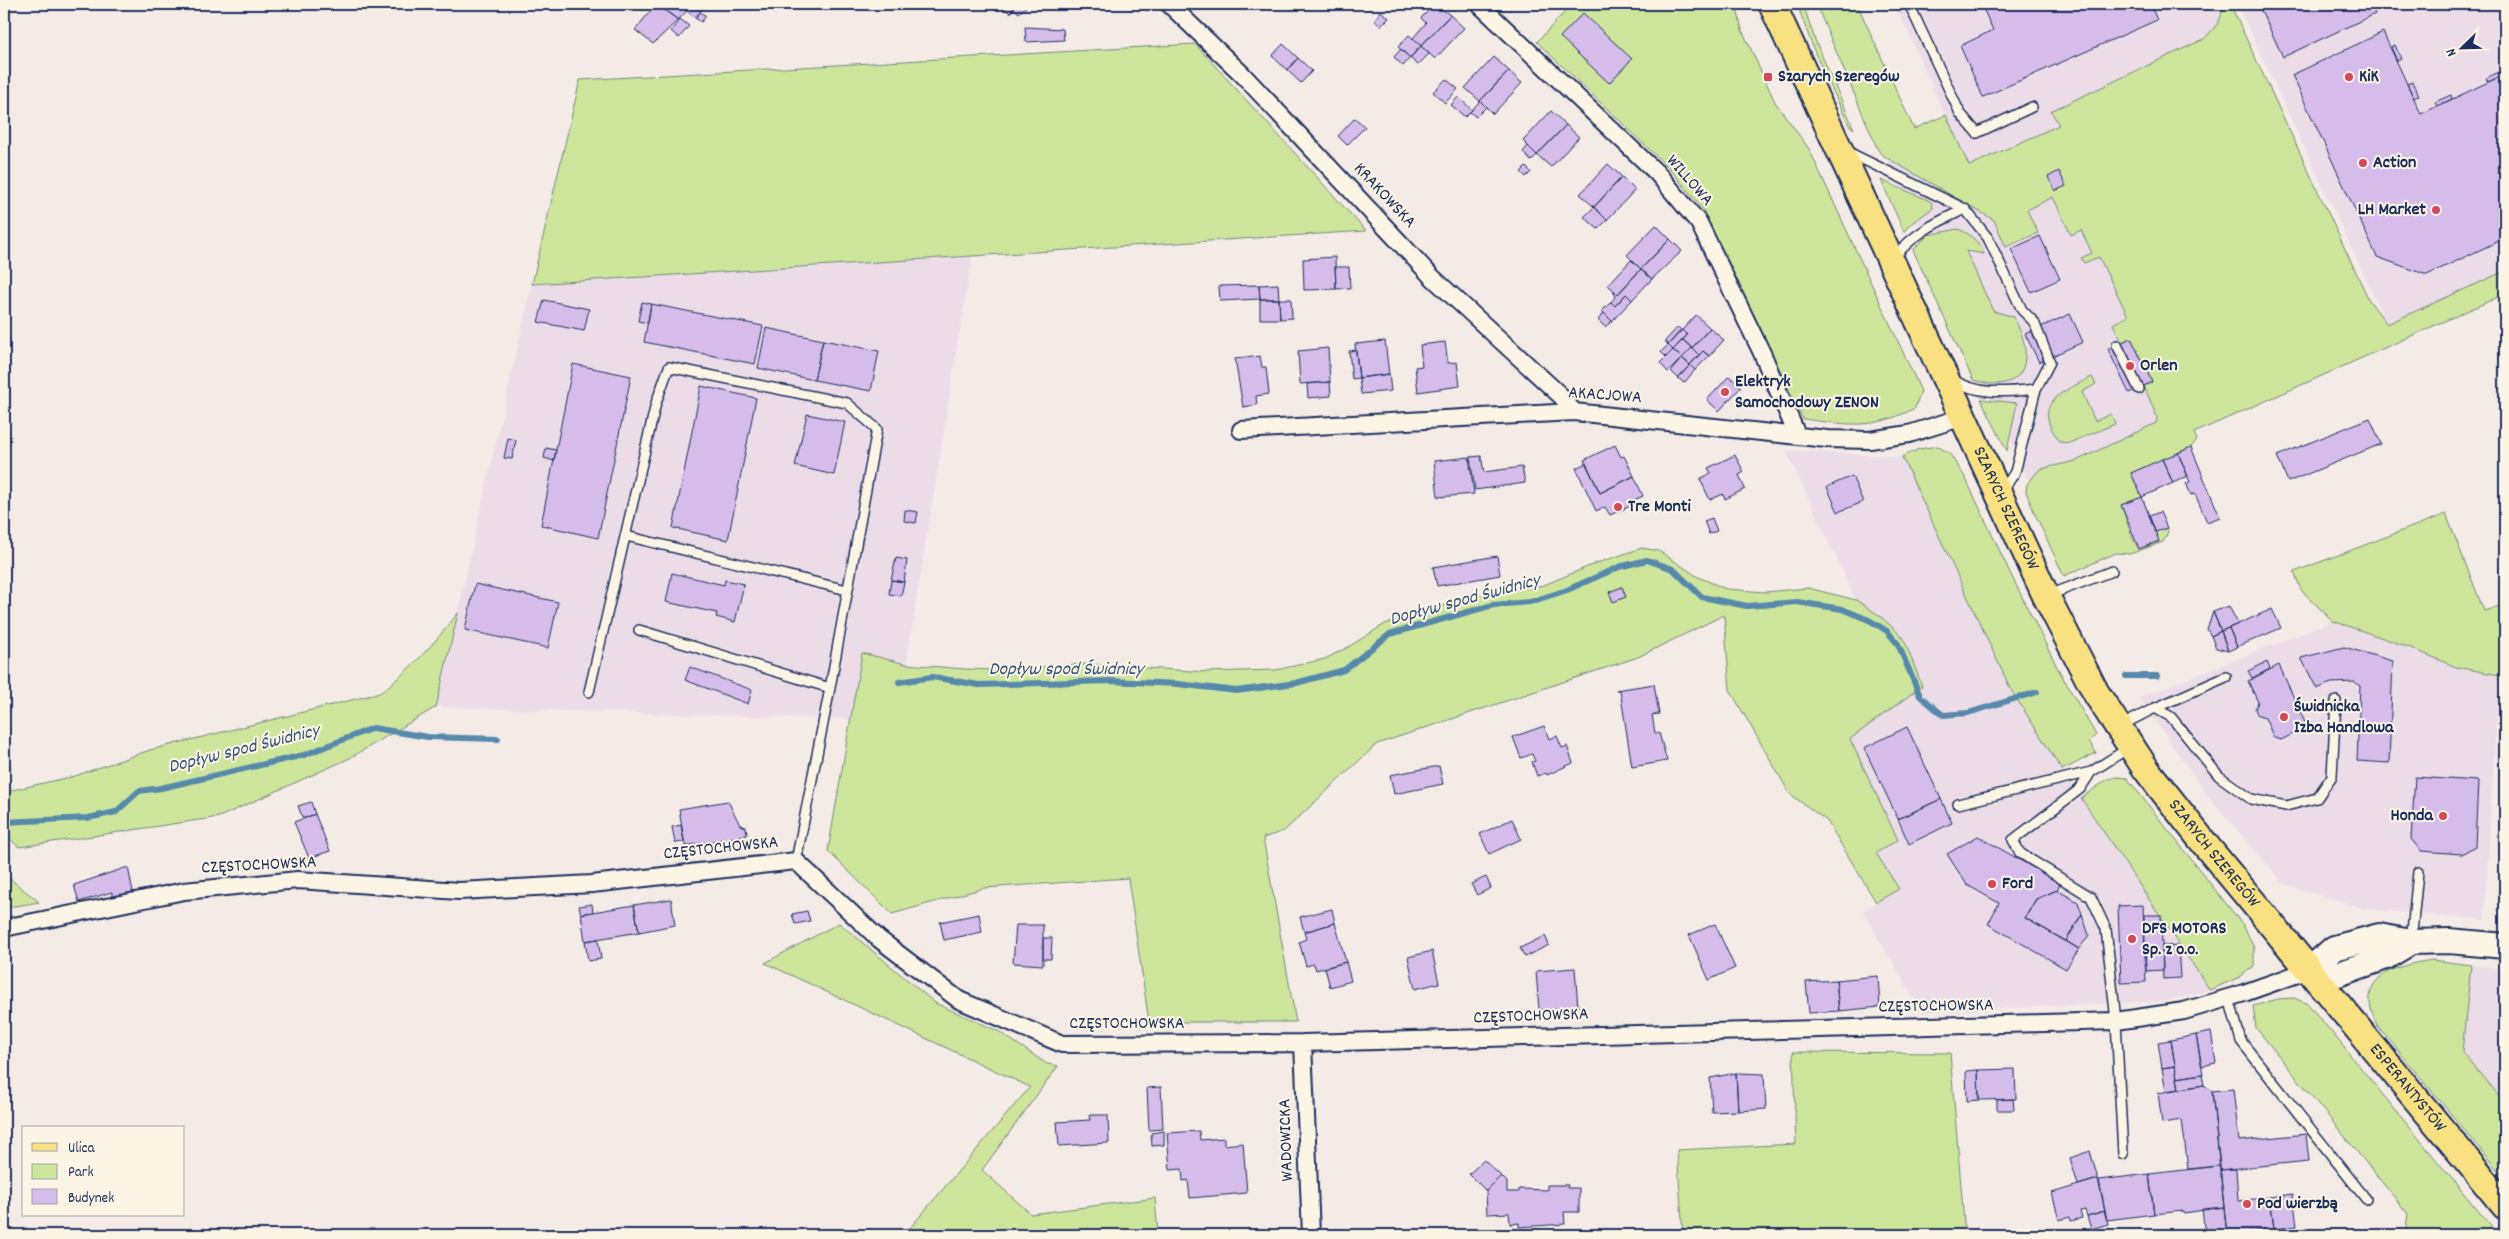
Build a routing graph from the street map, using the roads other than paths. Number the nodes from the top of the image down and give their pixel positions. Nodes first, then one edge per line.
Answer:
1 (1169, 4) edge
2 (1479, 4) edge
3 (1772, 4) edge
4 (1910, 4) edge
5 (2032, 107) dead end
6 (1840, 149) junction
7 (1965, 209) junction
8 (1890, 261) junction
9 (2117, 345) dead end
10 (1942, 373) junction
11 (2036, 389) junction
12 (2139, 389) dead end
13 (1574, 412) junction
14 (1963, 417) junction
15 (1241, 430) dead end
16 (1797, 435) junction
17 (2000, 496) junction
18 (626, 536) junction
19 (2112, 571) dead end
20 (847, 590) junction
21 (2046, 596) junction
22 (639, 630) dead end
23 (2226, 678) dead end
24 (830, 688) junction
25 (590, 692) dead end
26 (2336, 701) dead end
27 (2155, 708) junction
28 (2124, 737) junction
29 (2091, 772) junction
30 (1958, 804) dead end
31 (796, 860) junction
32 (2418, 872) dead end
33 (4, 928) edge
34 (2411, 942) junction
35 (2505, 946) edge
36 (2309, 970) junction
37 (2229, 998) junction
38 (2116, 1021) junction
39 (1303, 1044) junction
40 (2123, 1154) dead end
41 (2366, 1199) dead end
42 (2505, 1206) edge
43 (1311, 1235) edge

1 - 13 street, KRAKOWSKA
2 - 16 street, WILLOWA
3 - 6 main road, SZARYCH SZEREGÓW
4 - 5 lane
6 - 7 lane
6 - 8 main road, SZARYCH SZEREGÓW
7 - 8 lane
7 - 11 lane
8 - 10 main road, SZARYCH SZEREGÓW
9 - 12 lane
10 - 11 lane
10 - 14 main road, SZARYCH SZEREGÓW
11 - 17 lane
13 - 15 street, AKACJOWA
13 - 16 street, AKACJOWA
14 - 16 street, AKACJOWA
14 - 17 main road, SZARYCH SZEREGÓW
17 - 21 main road, SZARYCH SZEREGÓW
18 - 20 lane
18 - 20 lane
18 - 25 lane
19 - 21 lane
20 - 24 lane
21 - 28 main road, SZARYCH SZEREGÓW
22 - 24 lane
23 - 27 lane
24 - 31 lane
26 - 27 lane
27 - 28 lane
28 - 29 lane
28 - 36 main road, SZARYCH SZEREGÓW
29 - 30 lane
29 - 38 lane
31 - 33 street, CZĘSTOCHOWSKA
31 - 39 street, CZĘSTOCHOWSKA
32 - 34 lane
34 - 35 street
34 - 36 street
36 - 37 street, CZĘSTOCHOWSKA
36 - 42 main road, ESPERANTYSTÓW
37 - 38 street, CZĘSTOCHOWSKA
37 - 41 lane
38 - 39 street, CZĘSTOCHOWSKA
38 - 40 lane
39 - 43 street, WADOWICKA

